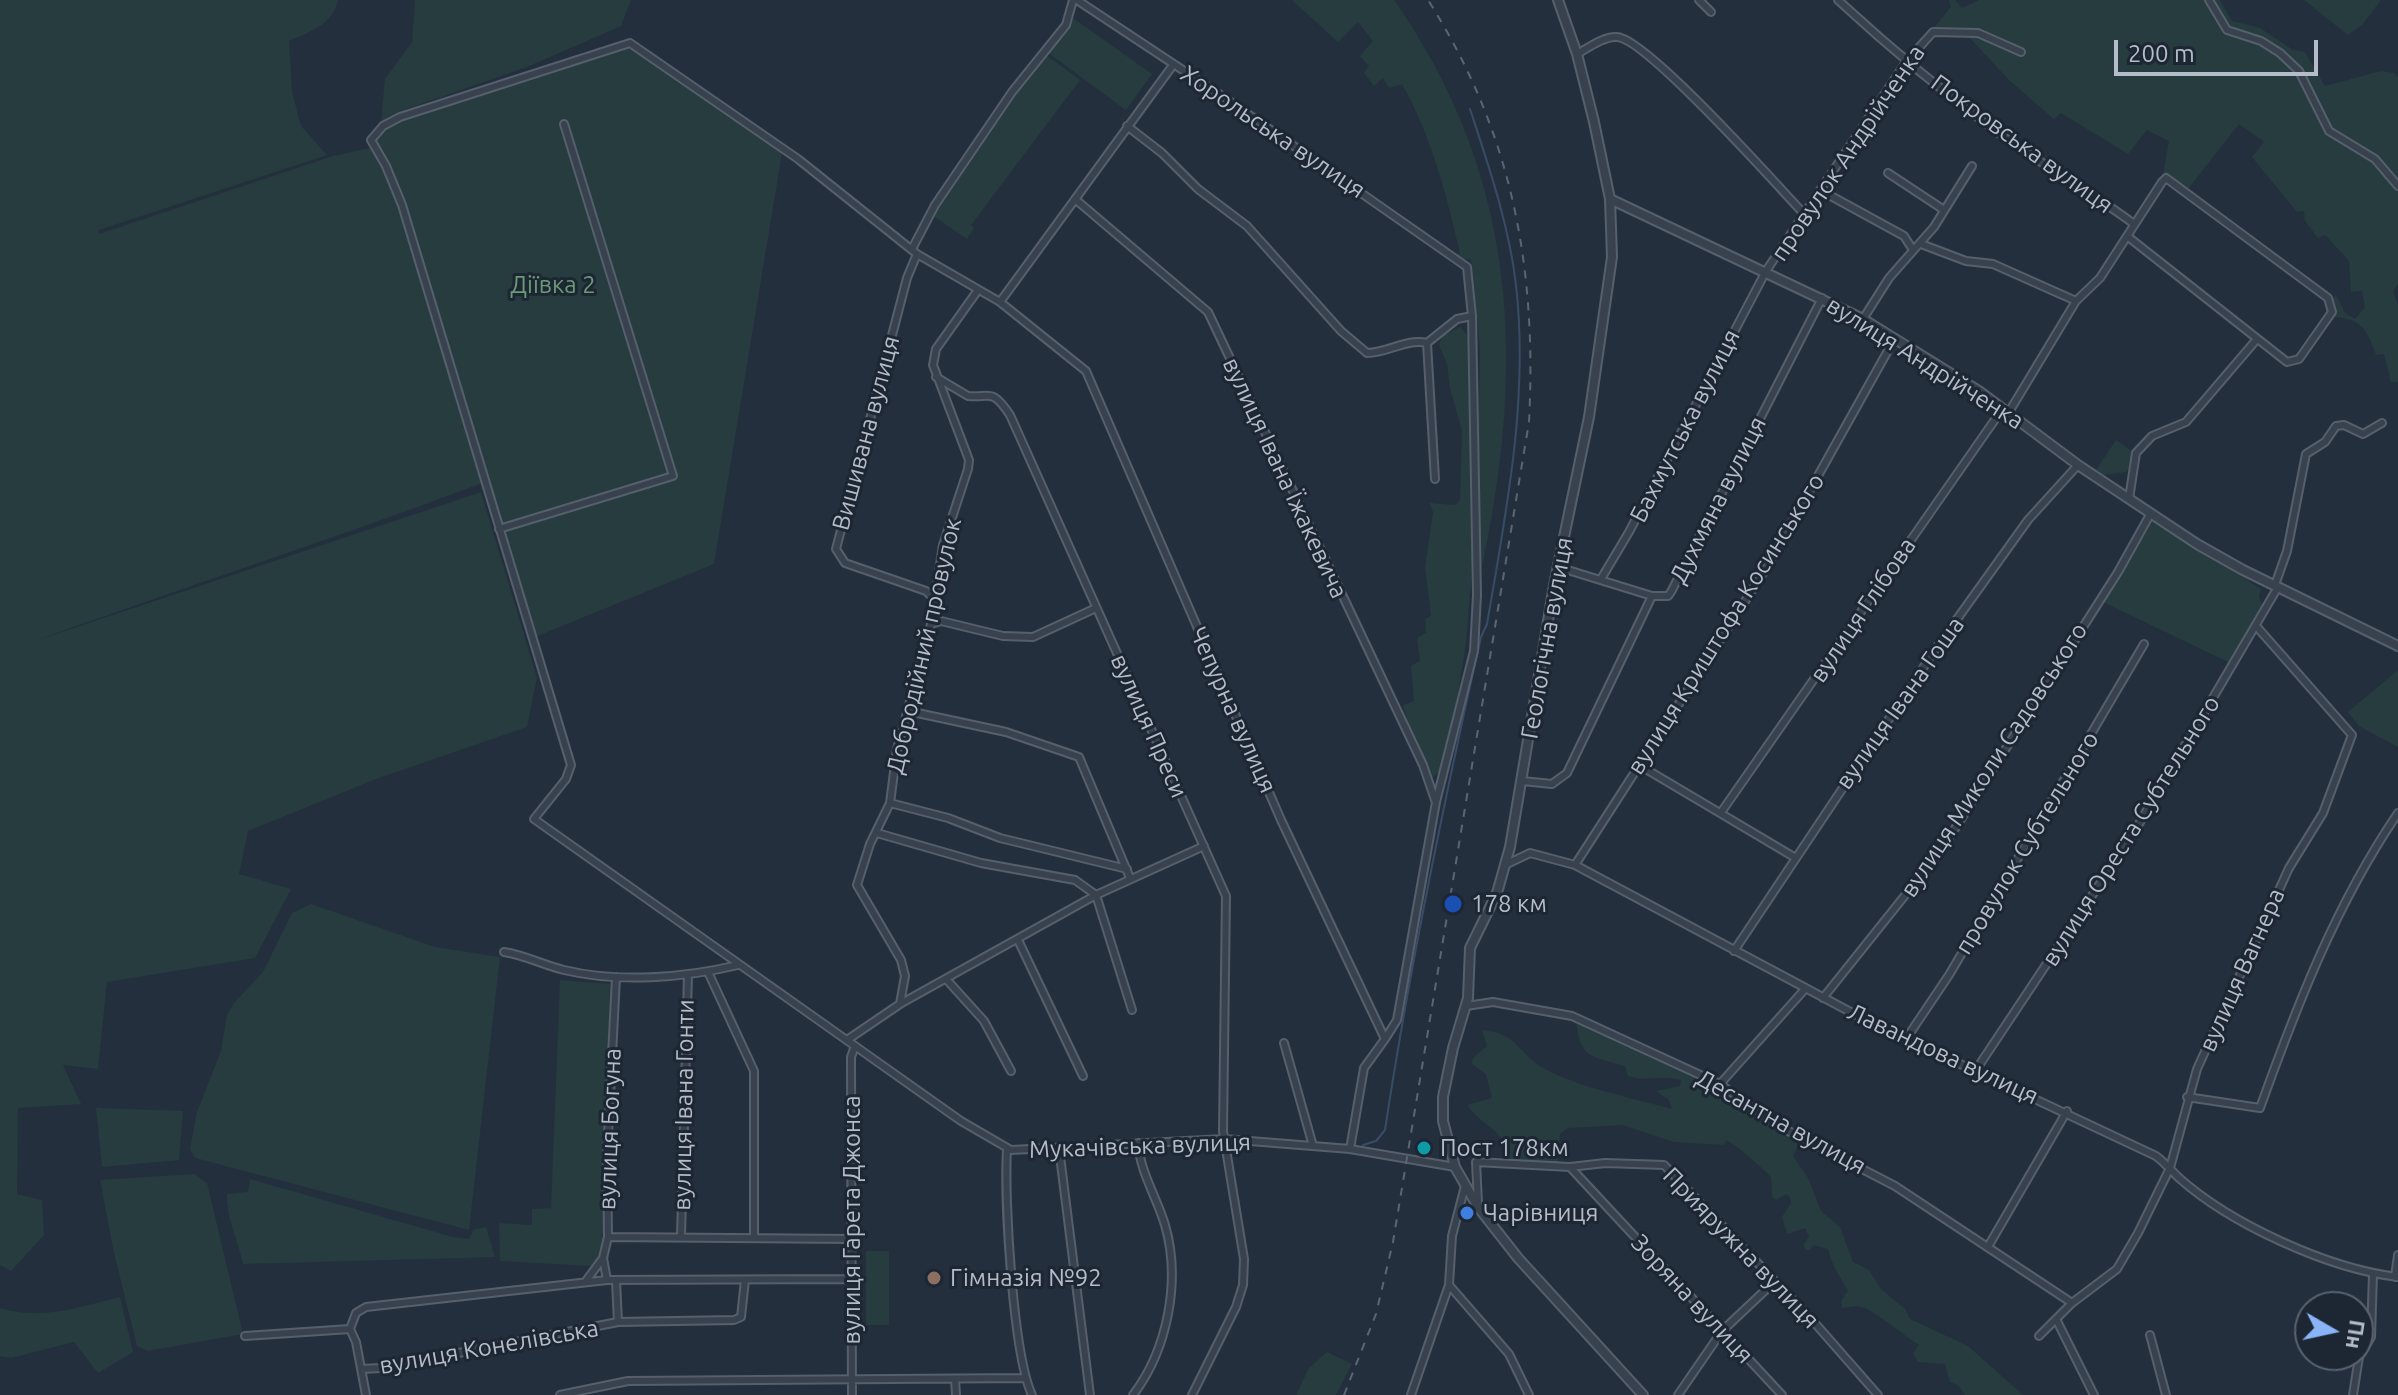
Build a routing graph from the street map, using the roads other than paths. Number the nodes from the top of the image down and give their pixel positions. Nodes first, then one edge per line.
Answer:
1 (1075, 0) edge
2 (1558, 0) edge
3 (1699, 0) edge
4 (1838, 0) edge
5 (2209, 0) edge
6 (1711, 12) dead end
7 (2021, 52) dead end
8 (1577, 54) junction
9 (1906, 62) junction
10 (1173, 65) junction
11 (564, 124) dead end
12 (1127, 126) junction
13 (1972, 166) dead end
14 (1888, 173) dead end
15 (2398, 186) edge
16 (1820, 190) junction
17 (1075, 199) junction
18 (1610, 199) junction
19 (1944, 210) junction
20 (1804, 214) junction
21 (2134, 224) junction
22 (2127, 236) junction
23 (1921, 244) junction
24 (1913, 250) junction
25 (915, 252) junction
26 (1766, 271) junction
27 (978, 290) junction
28 (1822, 298) junction
29 (2076, 301) junction
30 (1000, 302) junction
31 (1472, 316) junction
32 (1863, 319) junction
33 (1895, 338) junction
34 (2257, 339) junction
35 (1427, 343) junction
36 (936, 377) junction
37 (2006, 410) junction
38 (2382, 423) dead end
39 (2078, 465) junction
40 (1435, 479) dead end
41 (2129, 499) junction
42 (2151, 513) junction
43 (499, 529) junction
44 (1558, 567) junction
45 (1601, 579) junction
46 (2276, 586) junction
47 (1652, 596) junction
48 (935, 600) junction
49 (1096, 608) junction
50 (931, 624) junction
51 (2257, 627) junction
52 (2144, 644) dead end
53 (2398, 646) edge
54 (908, 711) junction
55 (1639, 765) junction
56 (1522, 781) junction
57 (1436, 802) junction
58 (890, 803) junction
59 (1722, 811) junction
60 (2398, 813) edge
61 (877, 833) junction
62 (1204, 846) junction
63 (1794, 857) junction
64 (1507, 864) junction
65 (1575, 865) junction
66 (1127, 869) junction
67 (1130, 878) junction
68 (1096, 895) junction
69 (1018, 940) junction
70 (1734, 951) junction
71 (504, 952) dead end
72 (738, 965) junction
73 (708, 972) junction
74 (688, 975) junction
75 (616, 977) junction
76 (947, 980) junction
77 (1805, 989) junction
78 (1823, 998) junction
79 (900, 1004) junction
80 (1466, 1006) junction
81 (1132, 1010) dead end
82 (1385, 1039) junction
83 (1906, 1039) junction
84 (847, 1040) junction
85 (1284, 1043) dead end
86 (855, 1046) junction
87 (1976, 1070) junction
88 (1011, 1071) dead end
89 (1083, 1076) dead end
90 (1720, 1084) junction
91 (2187, 1097) junction
92 (2067, 1111) junction
93 (1225, 1139) junction
94 (1138, 1143) junction
95 (1313, 1146) junction
96 (1059, 1148) junction
97 (1007, 1149) junction
98 (1350, 1149) junction
99 (1455, 1167) junction
100 (1570, 1167) junction
101 (2170, 1168) junction
102 (1465, 1186) junction
103 (1478, 1207) junction
104 (681, 1236) junction
105 (608, 1237) junction
106 (754, 1237) junction
107 (852, 1239) junction
108 (1989, 1245) junction
109 (2398, 1255) edge
110 (603, 1258) junction
111 (2373, 1274) junction
112 (2397, 1277) edge
113 (854, 1279) junction
114 (607, 1280) junction
115 (745, 1280) junction
116 (585, 1281) junction
117 (616, 1281) junction
118 (1774, 1282) junction
119 (1449, 1285) junction
120 (2072, 1303) junction
121 (2057, 1321) junction
122 (618, 1322) junction
123 (350, 1329) junction
124 (1722, 1331) junction
125 (2150, 1335) dead end
126 (245, 1336) dead end
127 (2039, 1336) dead end
128 (361, 1369) junction
129 (852, 1378) junction
130 (1024, 1378) junction
131 (955, 1379) junction
132 (1528, 1391) edge
133 (366, 1395) edge
134 (560, 1395) edge
135 (852, 1395) edge
136 (956, 1395) edge
137 (1032, 1395) edge
138 (1090, 1395) edge
139 (1133, 1395) edge
140 (1192, 1395) edge
141 (1411, 1395) edge
142 (1520, 1395) edge
143 (1643, 1395) edge
144 (1678, 1395) edge
145 (1782, 1395) edge
146 (1878, 1395) edge
147 (2094, 1395) edge
148 (2166, 1395) edge
149 (2353, 1395) edge

1 - 10 street, Хорольська вулиця
1 - 25 street, Вишивана вулиця
2 - 8 street
3 - 6 street
4 - 9 street, Покровська вулиця
5 - 15 street
7 - 9 street, провулок Андрійченка
8 - 18 street
8 - 20 street
9 - 16 street, провулок Андрійченка
9 - 21 street, Покровська вулиця
10 - 12 street
10 - 31 street, Хорольська вулиця
11 - 43 street
12 - 17 street
12 - 35 street
13 - 19 street
14 - 19 street
16 - 20 street, провулок Андрійченка
16 - 24 street
17 - 30 street
17 - 57 street, вулиця Івана Їжакевича
18 - 26 street, вулиця Андрійченка
18 - 44 street, Геологічна вулиця
19 - 23 street
20 - 26 street, провулок Андрійченка
21 - 22 street, Покровська вулиця
21 - 34 street, Покровська вулиця
22 - 29 street, Покровська вулиця
22 - 34 street
23 - 24 street
23 - 29 street
24 - 32 street
25 - 27 street, Чепурна вулиця
25 - 43 street, Чепурна вулиця
25 - 48 street, Вишивана вулиця
26 - 28 street, вулиця Андрійченка
26 - 45 street, Бахмутська вулиця
27 - 30 street, Чепурна вулиця
27 - 36 street
28 - 32 street, вулиця Андрійченка
28 - 47 street, Духмяна вулиця
29 - 37 street, Покровська вулиця
30 - 82 street, Чепурна вулиця
31 - 35 street
31 - 57 street
32 - 33 street, вулиця Андрійченка
33 - 37 street, вулиця Андрійченка
33 - 55 street, вулиця Криштофа Косинського
34 - 41 street
35 - 40 street
36 - 48 street, Добродійний провулок
36 - 49 street, вулиця Преси
37 - 39 street, вулиця Андрійченка
37 - 59 street, вулиця Глібова
38 - 46 street, вулиця Ореста Субтельного
39 - 41 street, вулиця Андрійченка
39 - 63 street, вулиця Івана Гоша
41 - 42 street, вулиця Андрійченка
42 - 46 street, вулиця Андрійченка
42 - 78 street, вулиця Миколи Садовського
43 - 72 street, Мукачівська вулиця
44 - 45 street
44 - 56 street, Геологічна вулиця
45 - 47 street
46 - 51 street, вулиця Ореста Субтельного
46 - 53 street, вулиця Андрійченка
47 - 56 street, Духмяна вулиця
48 - 50 street, Добродійний провулок
49 - 50 street
49 - 62 street, вулиця Преси
50 - 54 street, Добродійний провулок
51 - 87 street, вулиця Ореста Субтельного
51 - 91 street, вулиця Вагнера
52 - 83 street, провулок Субтельного
54 - 58 street, Добродійний провулок
54 - 66 street
55 - 59 street
55 - 65 street, вулиця Криштофа Косинського
56 - 64 street, Геологічна вулиця
57 - 82 street
58 - 61 street, Добродійний провулок
58 - 66 street
59 - 63 street
60 - 91 street
61 - 68 street
61 - 79 street, Добродійний провулок
62 - 67 street
62 - 93 street, вулиця Преси
63 - 70 street, вулиця Івана Гоша
64 - 65 street, Лавандова вулиця
64 - 80 street, Геологічна вулиця
65 - 70 street, Лавандова вулиця
66 - 67 street
67 - 68 street
68 - 69 street
68 - 81 street
69 - 76 street
69 - 89 street
70 - 77 street, Лавандова вулиця
71 - 75 street
72 - 73 street
72 - 84 street, Мукачівська вулиця
73 - 74 street
73 - 106 street
74 - 75 street
74 - 104 street, вулиця Івана Гонти
75 - 105 street, вулиця Богуна
76 - 79 street
76 - 88 street
77 - 78 street, Лавандова вулиця
77 - 90 street
78 - 83 street, Лавандова вулиця
79 - 84 street
80 - 90 street, Десантна вулиця
80 - 99 street, Геологічна вулиця
82 - 98 street
83 - 87 street, Лавандова вулиця
84 - 86 street, Мукачівська вулиця
85 - 95 street
86 - 97 street, Мукачівська вулиця
86 - 107 street, вулиця Гарета Джонса
87 - 92 street, Лавандова вулиця
90 - 108 street, Десантна вулиця
91 - 101 street, вулиця Вагнера
92 - 101 street, Лавандова вулиця
92 - 108 street
93 - 94 street, Мукачівська вулиця
93 - 95 street, Мукачівська вулиця
93 - 140 street, вулиця Преси
94 - 96 street, Мукачівська вулиця
94 - 139 street
95 - 98 street, Мукачівська вулиця
96 - 97 street, Мукачівська вулиця
96 - 138 street
97 - 130 street
98 - 99 street, Мукачівська вулиця
99 - 102 street
100 - 103 street, Прияружна вулиця
100 - 118 street, Прияружна вулиця
100 - 124 street, Зоряна вулиця
101 - 111 street, Лавандова вулиця
101 - 120 street, вулиця Вагнера
102 - 103 street
102 - 119 street
103 - 143 street
104 - 105 street
104 - 106 street
105 - 110 street, вулиця Богуна
106 - 107 street
107 - 113 street, вулиця Гарета Джонса
108 - 120 street, Десантна вулиця
109 - 112 street
110 - 114 street, вулиця Богуна
110 - 116 street
111 - 112 street, Лавандова вулиця
111 - 149 street
113 - 115 street
113 - 129 street, вулиця Гарета Джонса
114 - 116 street
114 - 117 street
115 - 117 street
115 - 122 street, вулиця Конелівська
116 - 123 street
117 - 122 street, вулиця Конелівська
118 - 124 street
118 - 146 street, Прияружна вулиця
119 - 132 street
119 - 141 street
120 - 121 street, вулиця Вагнера
121 - 127 street, вулиця Вагнера
121 - 147 street
122 - 128 street, вулиця Конелівська
123 - 126 street
123 - 128 street
124 - 144 street
124 - 145 street, Зоряна вулиця
125 - 148 street
128 - 133 street
129 - 131 street
129 - 134 street
129 - 135 street, вулиця Гарета Джонса
130 - 131 street
130 - 137 street
131 - 136 street
132 - 142 street

